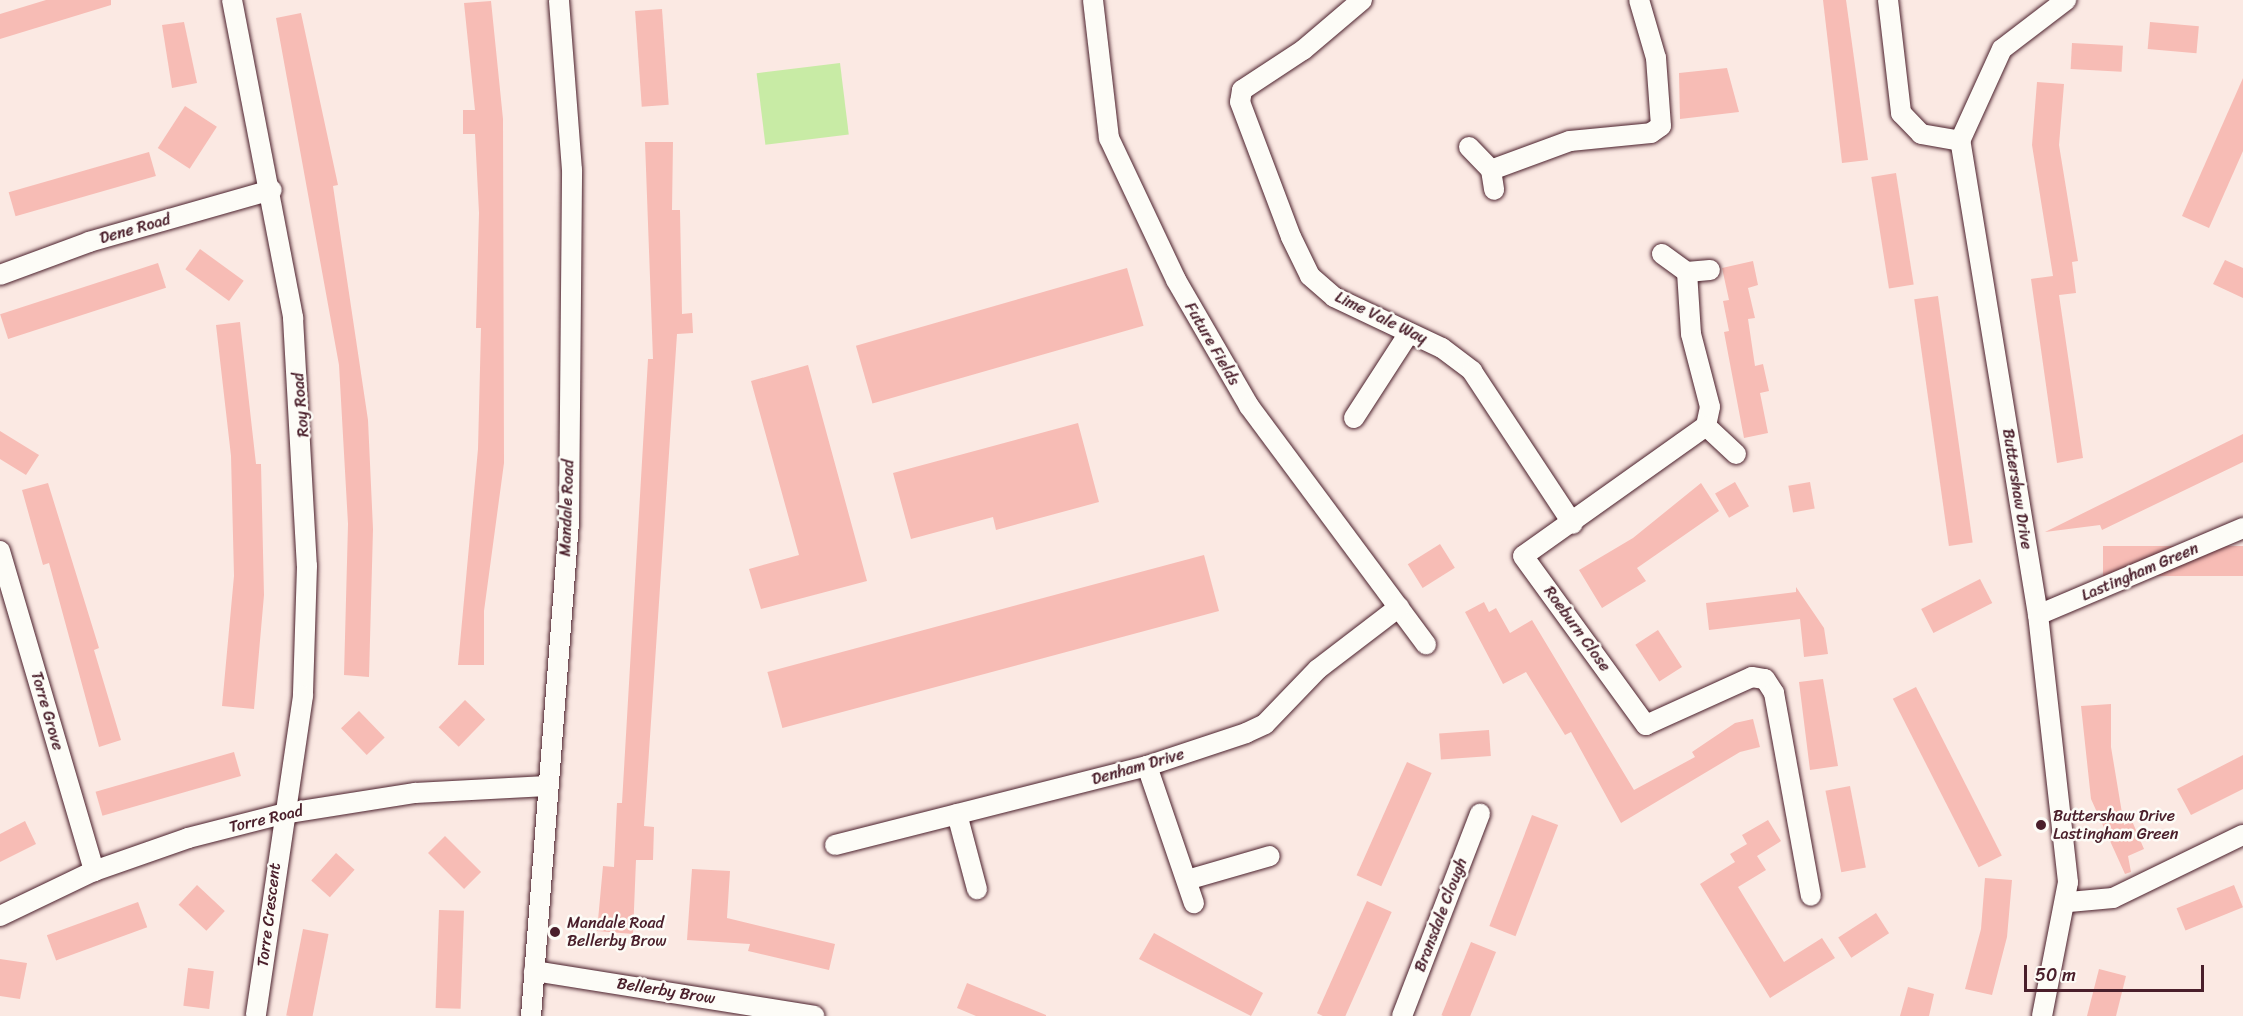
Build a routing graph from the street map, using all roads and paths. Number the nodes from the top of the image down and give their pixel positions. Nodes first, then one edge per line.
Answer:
1 (232, 0) edge
2 (559, 0) edge
3 (1093, 0) edge
4 (1362, 0) edge
5 (1640, 0) edge
6 (1888, 0) edge
7 (2066, 0) edge
8 (1960, 141) junction
9 (1469, 147) dead end
10 (272, 190) junction
11 (1662, 254) dead end
12 (1710, 270) dead end
13 (1687, 272) junction
14 (0, 275) edge
15 (1410, 333) junction
16 (1354, 418) dead end
17 (1706, 426) junction
18 (1736, 454) dead end
19 (1574, 524) junction
20 (2243, 528) edge
21 (0, 551) edge
22 (1399, 607) junction
23 (2038, 615) junction
24 (1426, 644) dead end
25 (1147, 766) junction
26 (547, 786) junction
27 (282, 814) junction
28 (957, 814) junction
29 (1480, 814) dead end
30 (2243, 835) edge
31 (835, 845) dead end
32 (1270, 856) dead end
33 (94, 871) junction
34 (1187, 880) junction
35 (977, 889) dead end
36 (1811, 896) dead end
37 (2068, 902) junction
38 (1194, 903) dead end
39 (0, 916) edge
40 (534, 971) junction
41 (804, 1014) edge
42 (256, 1016) edge
43 (531, 1016) edge
44 (1402, 1016) edge
45 (2042, 1016) edge

1 - 10 street, Roy Road
2 - 26 street, Mandale Road
3 - 22 street, Future Fields
4 - 15 street, Lime Vale Way
5 - 9 street
6 - 8 street
7 - 8 street
8 - 23 street, Buttershaw Drive
10 - 14 street, Dene Road
10 - 27 street, Roy Road
11 - 13 street
12 - 13 street
13 - 17 street
15 - 16 street
15 - 19 street, Lime Vale Way
17 - 18 street
17 - 19 street, Roeburn Close
19 - 36 street, Roeburn Close
20 - 23 street, Lastingham Green
21 - 33 street, Torre Grove
22 - 24 street, Future Fields
22 - 25 street, Denham Drive
23 - 37 street, Buttershaw Drive
25 - 28 street, Denham Drive
25 - 34 street
26 - 27 street, Torre Road
26 - 40 street, Mandale Road
27 - 33 street, Torre Road
27 - 42 street, Torre Crescent
28 - 31 street, Denham Drive
28 - 35 street
29 - 44 street, Bransdale Clough
30 - 37 street
32 - 34 street
33 - 39 street, Torre Road
34 - 38 street
37 - 45 street, Buttershaw Drive
40 - 41 street, Bellerby Brow
40 - 43 street, Mandale Road

